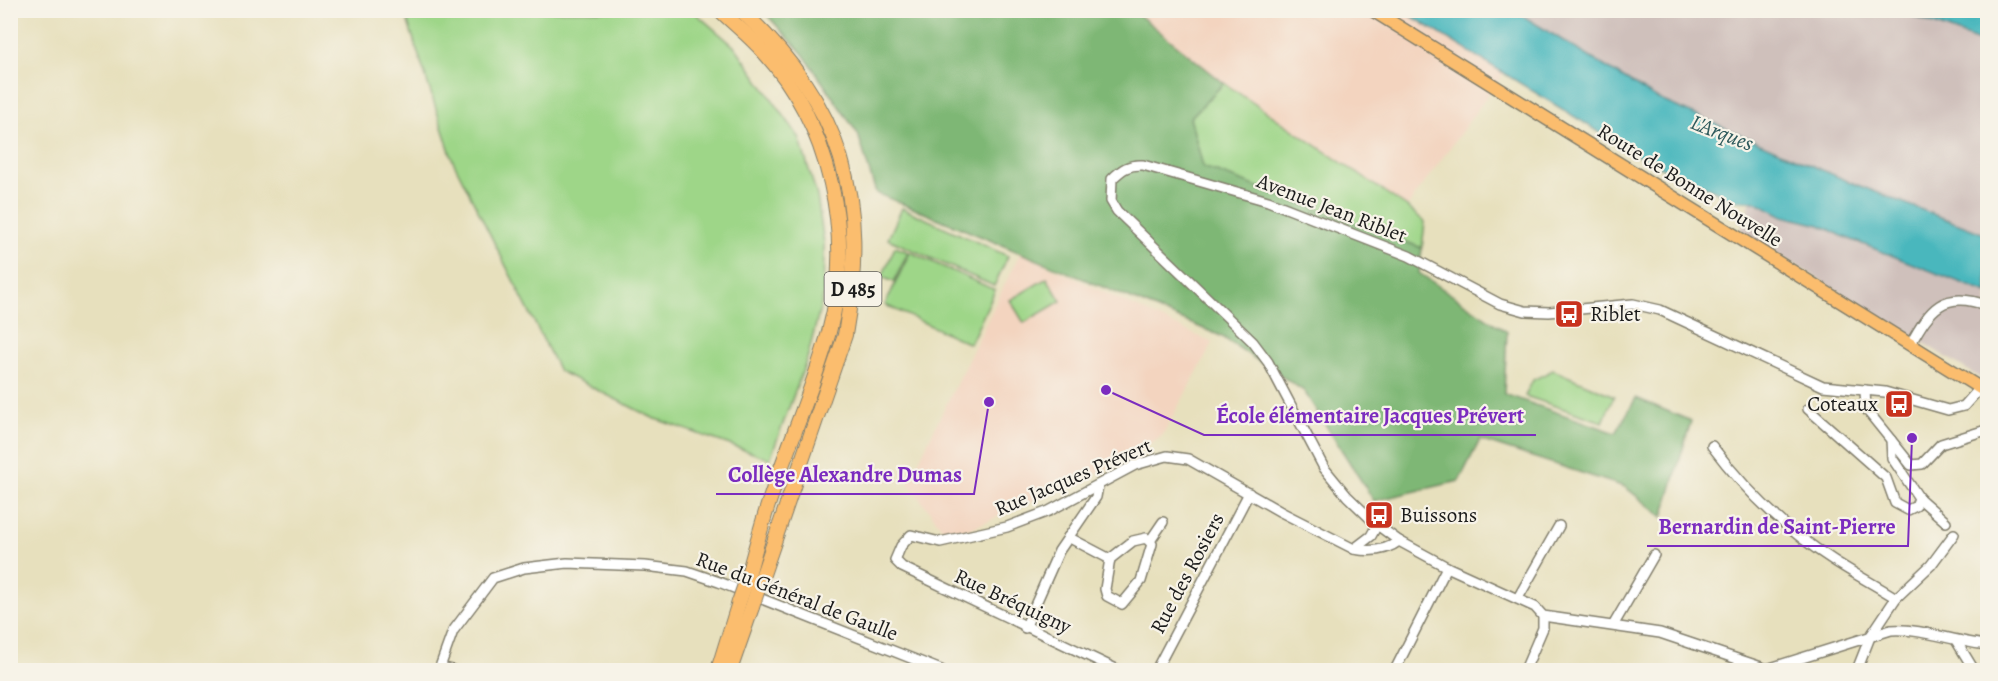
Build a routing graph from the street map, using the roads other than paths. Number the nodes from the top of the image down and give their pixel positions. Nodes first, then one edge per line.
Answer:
1 (720, 10) edge
2 (741, 10) edge
3 (1372, 10) edge
4 (1988, 306) edge
5 (1910, 345) junction
6 (1865, 390) junction
7 (1984, 391) edge
8 (1808, 409) dead end
9 (1988, 433) edge
10 (1891, 440) junction
11 (1712, 446) dead end
12 (1098, 486) junction
13 (1249, 493) junction
14 (1919, 498) junction
15 (1163, 522) dead end
16 (1946, 522) dead end
17 (1377, 525) junction
18 (1559, 526) dead end
19 (1954, 534) dead end
20 (1068, 537) junction
21 (1150, 541) junction
22 (1399, 541) junction
23 (1354, 549) junction
24 (1654, 555) dead end
25 (1110, 559) junction
26 (895, 560) joint
27 (1447, 567) junction
28 (753, 584) junction
29 (1518, 598) junction
30 (1896, 598) junction
31 (745, 604) junction
32 (1543, 616) junction
33 (1614, 624) junction
34 (1025, 628) junction
35 (1870, 638) junction
36 (1957, 642) junction
37 (1988, 645) edge
38 (438, 669) edge
39 (453, 670) edge
40 (718, 670) edge
41 (730, 670) edge
42 (941, 670) edge
43 (1118, 670) edge
44 (1156, 670) edge
45 (1395, 670) edge
46 (1525, 670) edge
47 (1857, 670) edge
48 (1974, 670) edge

1 - 28 highway, D 485
2 - 28 highway, D 485
3 - 5 main road, Route de Bonne Nouvelle
4 - 5 street
5 - 7 main road, Route de Bonne Nouvelle
6 - 7 street, Avenue Jean Riblet
6 - 10 street
6 - 17 street, Avenue Jean Riblet
8 - 14 street
9 - 10 street
10 - 14 street
11 - 30 street
12 - 13 street, Rue Jacques Prévert
12 - 20 street
12 - 26 street, Rue Jacques Prévert
13 - 23 street, Rue Jacques Prévert
13 - 44 street, Rue des Rosiers
14 - 16 street
15 - 21 street
17 - 22 street, Avenue Jean Riblet
17 - 23 street
18 - 29 street
19 - 30 street
20 - 25 street
20 - 34 street
21 - 25 street
21 - 25 street
22 - 23 street, Rue Jacques Prévert
22 - 27 street, Avenue Jean Riblet
24 - 33 street
26 - 34 street, Rue Bréquigny
27 - 29 street, Avenue Jean Riblet
27 - 45 street
28 - 31 highway, D 485, bridge
29 - 32 street, Avenue Jean Riblet
30 - 35 street
31 - 40 highway, D 485
31 - 41 highway, D 485
32 - 33 street
32 - 46 street
33 - 35 street
34 - 43 street, Rue Bréquigny
35 - 36 street
35 - 47 street
36 - 37 street
36 - 48 street
38 - 39 street
38 - 42 street, Rue du Général de Gaulle

